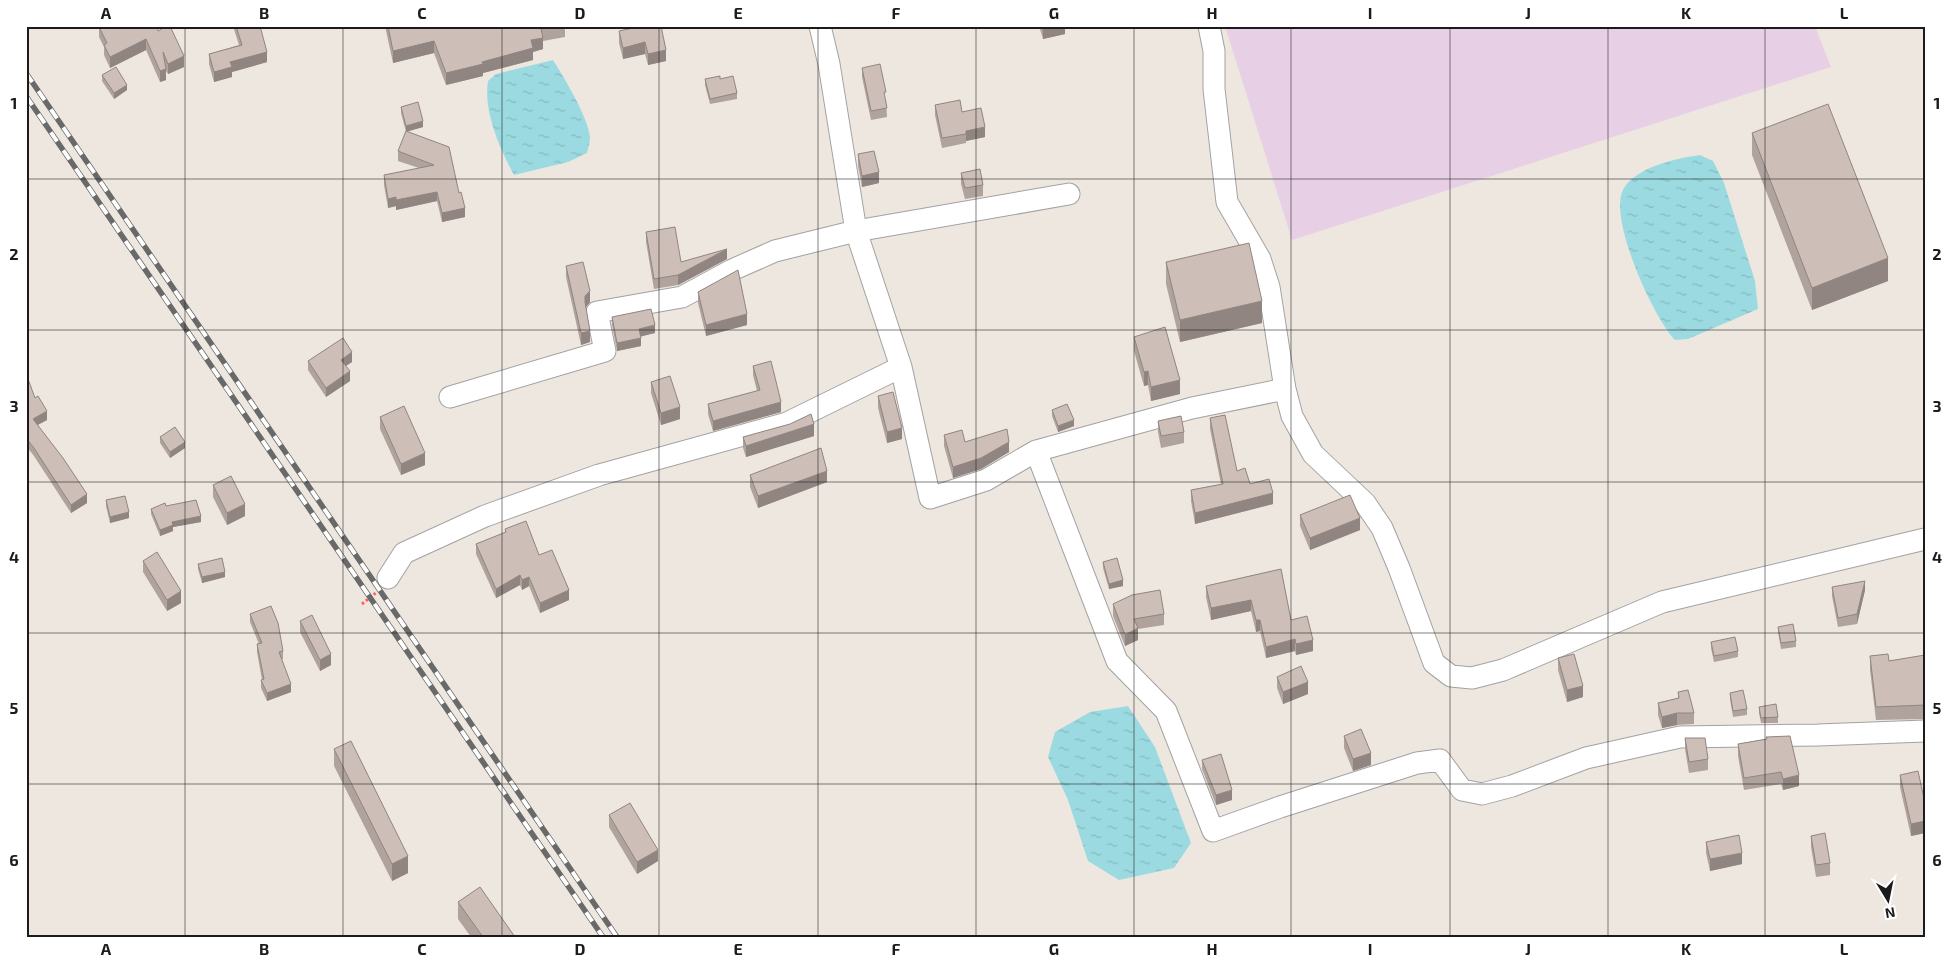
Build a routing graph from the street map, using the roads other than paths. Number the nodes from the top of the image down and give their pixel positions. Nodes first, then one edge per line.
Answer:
1 (820, 26) edge
2 (1209, 26) edge
3 (1069, 194) dead end
4 (856, 231) junction
5 (901, 367) junction
6 (1285, 389) junction
7 (450, 397) dead end
8 (1036, 451) junction
9 (1925, 539) edge
10 (388, 578) dead end
11 (1925, 731) edge

1 - 4 street
2 - 6 street
3 - 4 street
4 - 5 street
4 - 7 street
5 - 8 street
5 - 10 street
6 - 8 street
6 - 9 street
8 - 11 street

